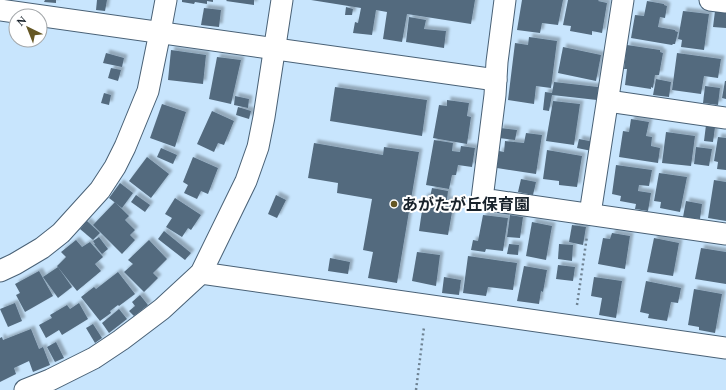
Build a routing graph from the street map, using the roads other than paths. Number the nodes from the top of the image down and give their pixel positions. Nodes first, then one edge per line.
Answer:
1 (166, 0) edge
2 (282, 0) edge
3 (505, 0) edge
4 (623, 0) edge
5 (710, 0) edge
6 (726, 2) edge
7 (0, 10) edge
8 (160, 32) junction
9 (275, 48) junction
10 (496, 80) junction
11 (608, 101) junction
12 (726, 118) edge
13 (590, 214) junction
14 (726, 234) edge
15 (0, 271) edge
16 (201, 273) junction
17 (726, 348) edge
18 (25, 390) edge

1 - 8 street
2 - 9 street
3 - 10 street
4 - 11 street
5 - 6 street
7 - 8 street
8 - 9 street
8 - 15 street
9 - 10 street
9 - 16 street
10 - 13 street
11 - 12 street
11 - 13 street
13 - 14 street
16 - 17 street
16 - 18 street

